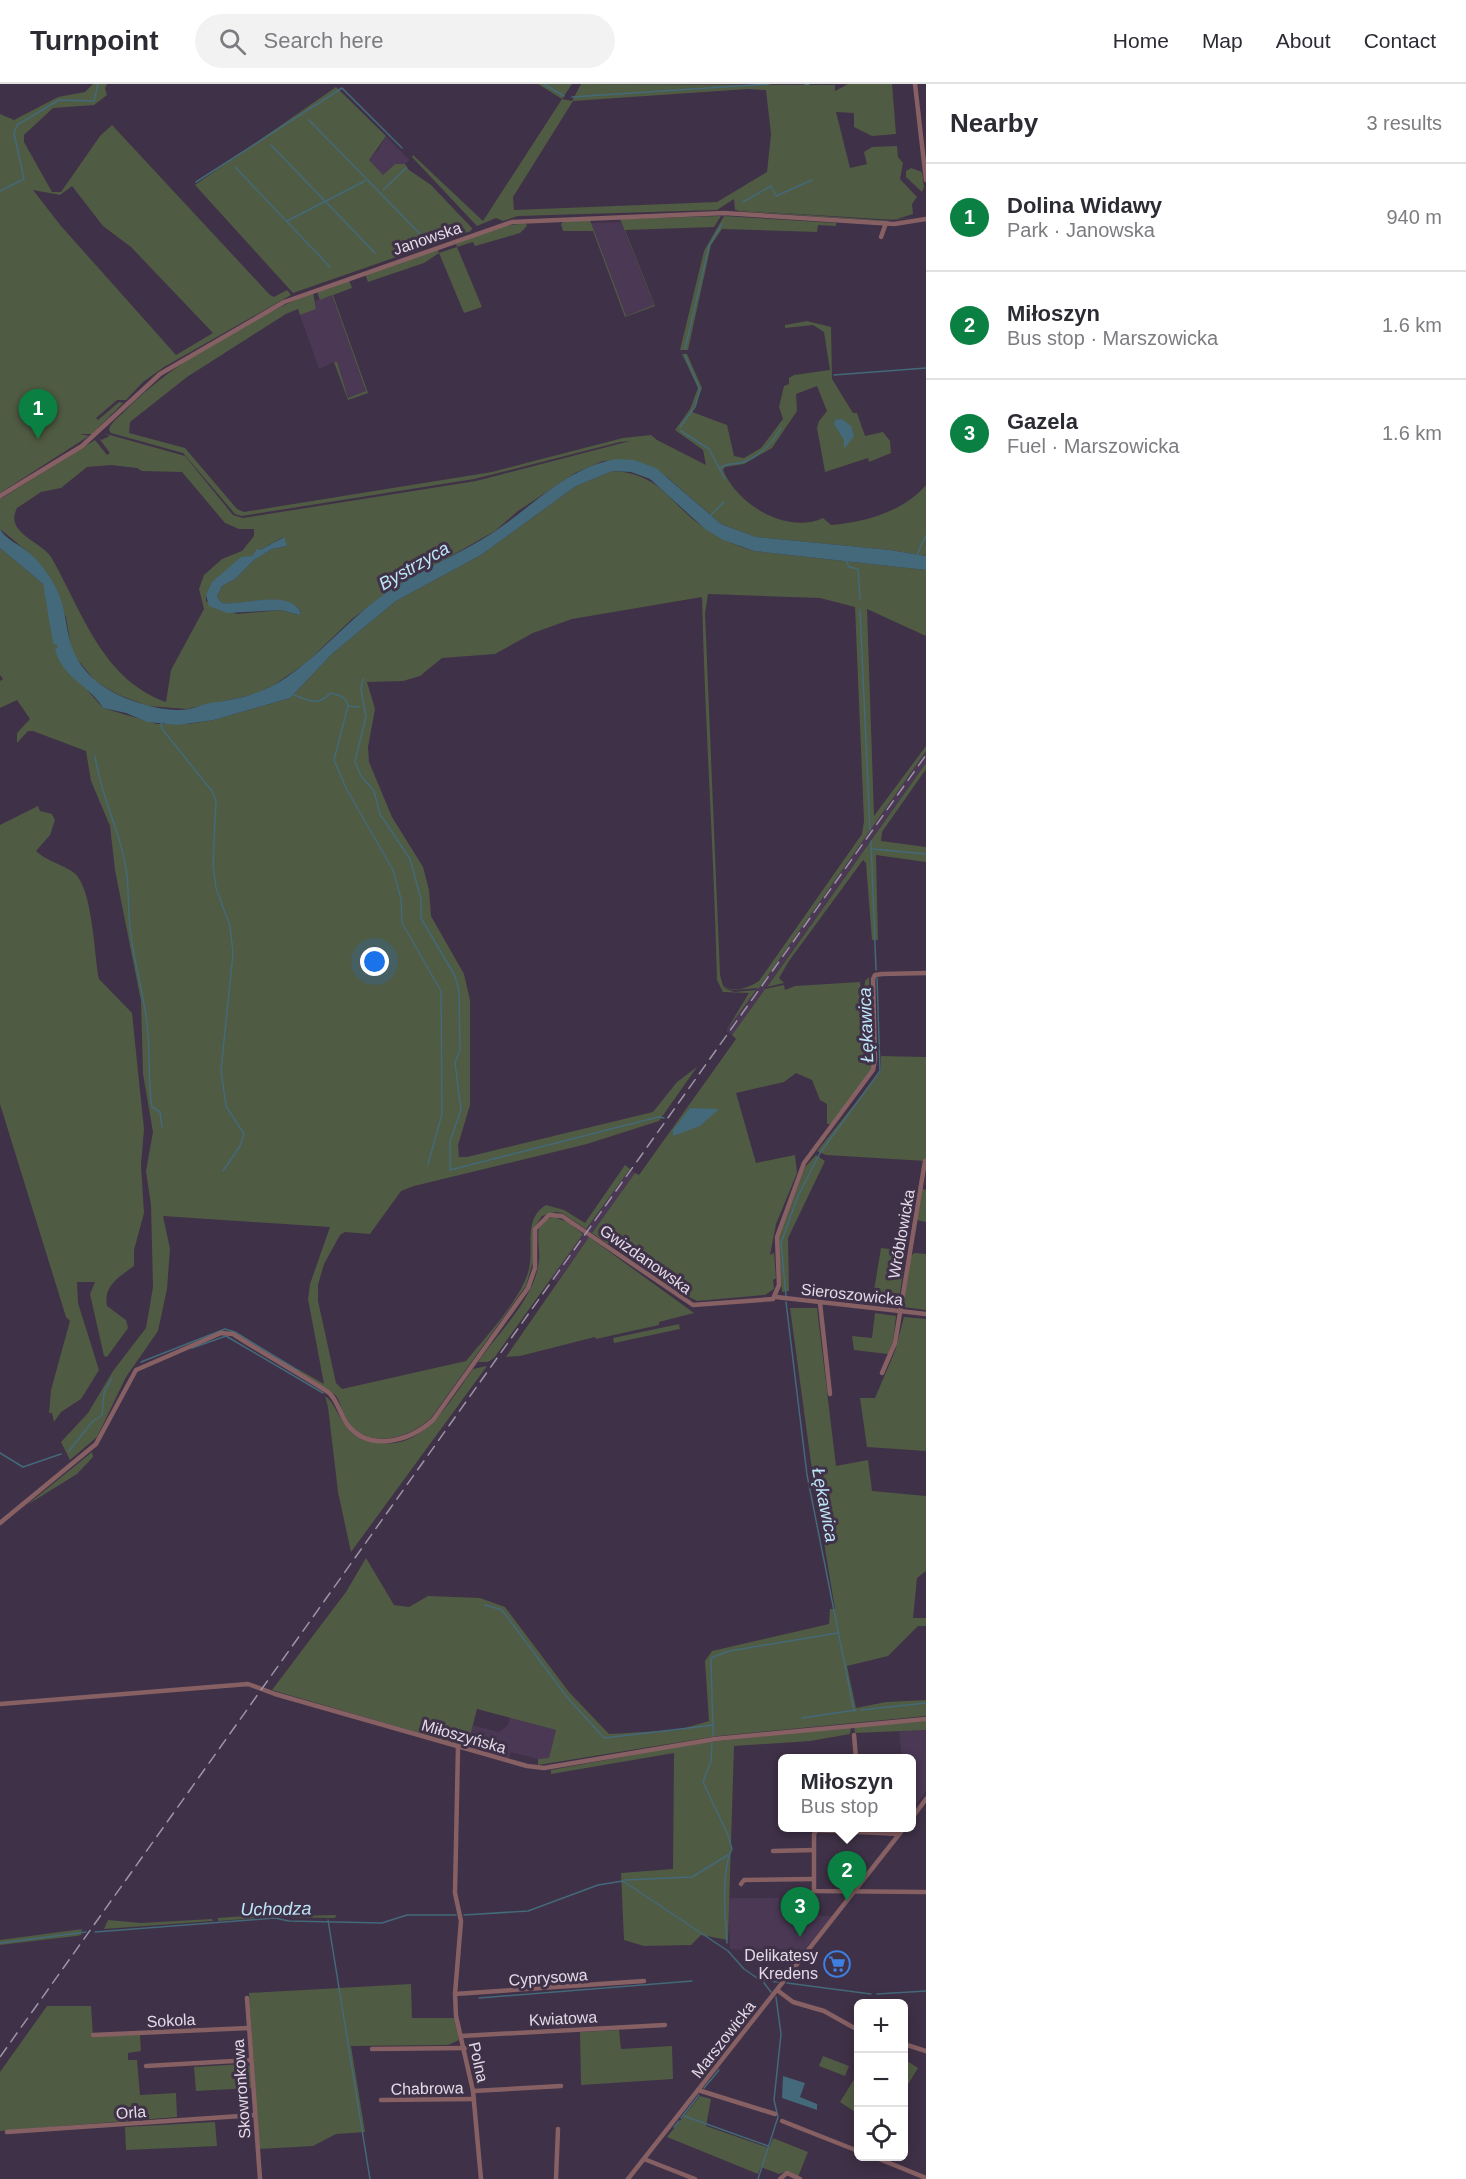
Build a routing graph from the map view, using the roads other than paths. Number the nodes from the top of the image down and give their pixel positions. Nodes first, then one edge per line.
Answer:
1 (915, 84) edge
2 (926, 180) edge
3 (926, 219) edge
4 (886, 223) junction
5 (881, 237) dead end
6 (1, 496) edge
7 (926, 973) edge
8 (925, 1161) edge
9 (776, 1297) junction
10 (820, 1302) junction
11 (900, 1311) junction
12 (926, 1314) edge
13 (882, 1372) dead end
14 (830, 1394) dead end
15 (0, 1523) edge
16 (0, 1704) edge
17 (926, 1719) edge
18 (854, 1735) dead end
19 (458, 1747) junction
20 (856, 1754) edge
21 (926, 1799) edge
22 (916, 1813) edge
23 (816, 1832) edge
24 (884, 1832) edge
25 (899, 1834) joint
26 (814, 1850) junction
27 (773, 1851) dead end
28 (814, 1879) junction
29 (741, 1884) dead end
30 (854, 1892) junction
31 (926, 1892) edge
32 (644, 1981) dead end
33 (777, 1990) junction
34 (454, 1994) junction
35 (247, 1998) dead end
36 (665, 2025) dead end
37 (249, 2028) junction
38 (854, 2028) edge
39 (93, 2035) dead end
40 (461, 2036) junction
41 (908, 2046) edge
42 (465, 2048) junction
43 (372, 2049) dead end
44 (926, 2051) edge
45 (251, 2060) junction
46 (146, 2066) dead end
47 (561, 2086) dead end
48 (698, 2090) junction
49 (474, 2091) junction
50 (474, 2099) junction
51 (381, 2100) dead end
52 (775, 2114) dead end
53 (255, 2115) junction
54 (782, 2121) dead end
55 (558, 2129) dead end
56 (8, 2132) dead end
57 (854, 2149) edge
58 (644, 2158) junction
59 (882, 2161) edge
60 (926, 2178) edge
61 (260, 2179) edge
62 (481, 2179) edge
63 (556, 2179) edge
64 (628, 2179) edge
65 (695, 2179) edge
66 (780, 2179) edge
67 (800, 2179) edge

1 - 2 street
3 - 4 street, Janowska
4 - 5 street
4 - 6 street, Janowska
7 - 9 street
8 - 11 street, Wróblowicka
9 - 10 street, Sieroszowicka
9 - 15 street, Gwizdanowska
10 - 11 street, Sieroszowicka
10 - 14 street
11 - 12 street, Sieroszowicka
11 - 13 street, Wróblowicka
16 - 19 street, Miłoszyńska
17 - 19 street, Miłoszyńska
18 - 20 street
19 - 34 street, Polna
21 - 22 street
23 - 26 street
24 - 25 street
25 - 30 street, Marszowicka
26 - 27 street
26 - 28 street
28 - 29 street
28 - 30 street
30 - 31 street
30 - 33 street, Marszowicka
32 - 34 street, Cyprysowa
33 - 38 street
33 - 48 street, Marszowicka
34 - 40 street, Polna
35 - 37 street, Skowronkowa
36 - 40 street, Kwiatowa
37 - 39 street, Sokola
37 - 45 street, Skowronkowa
40 - 42 street, Polna
41 - 44 street
42 - 43 street
42 - 49 street, Polna
45 - 46 street
45 - 53 street, Skowronkowa
47 - 49 street
48 - 52 street
48 - 58 street, Marszowicka
49 - 50 street, Polna
50 - 51 street, Chabrowa
50 - 62 street, Polna
53 - 56 street, Orla
53 - 61 street, Skowronkowa
54 - 57 street
55 - 63 street
58 - 64 street, Marszowicka
58 - 65 street
59 - 60 street
66 - 67 street

